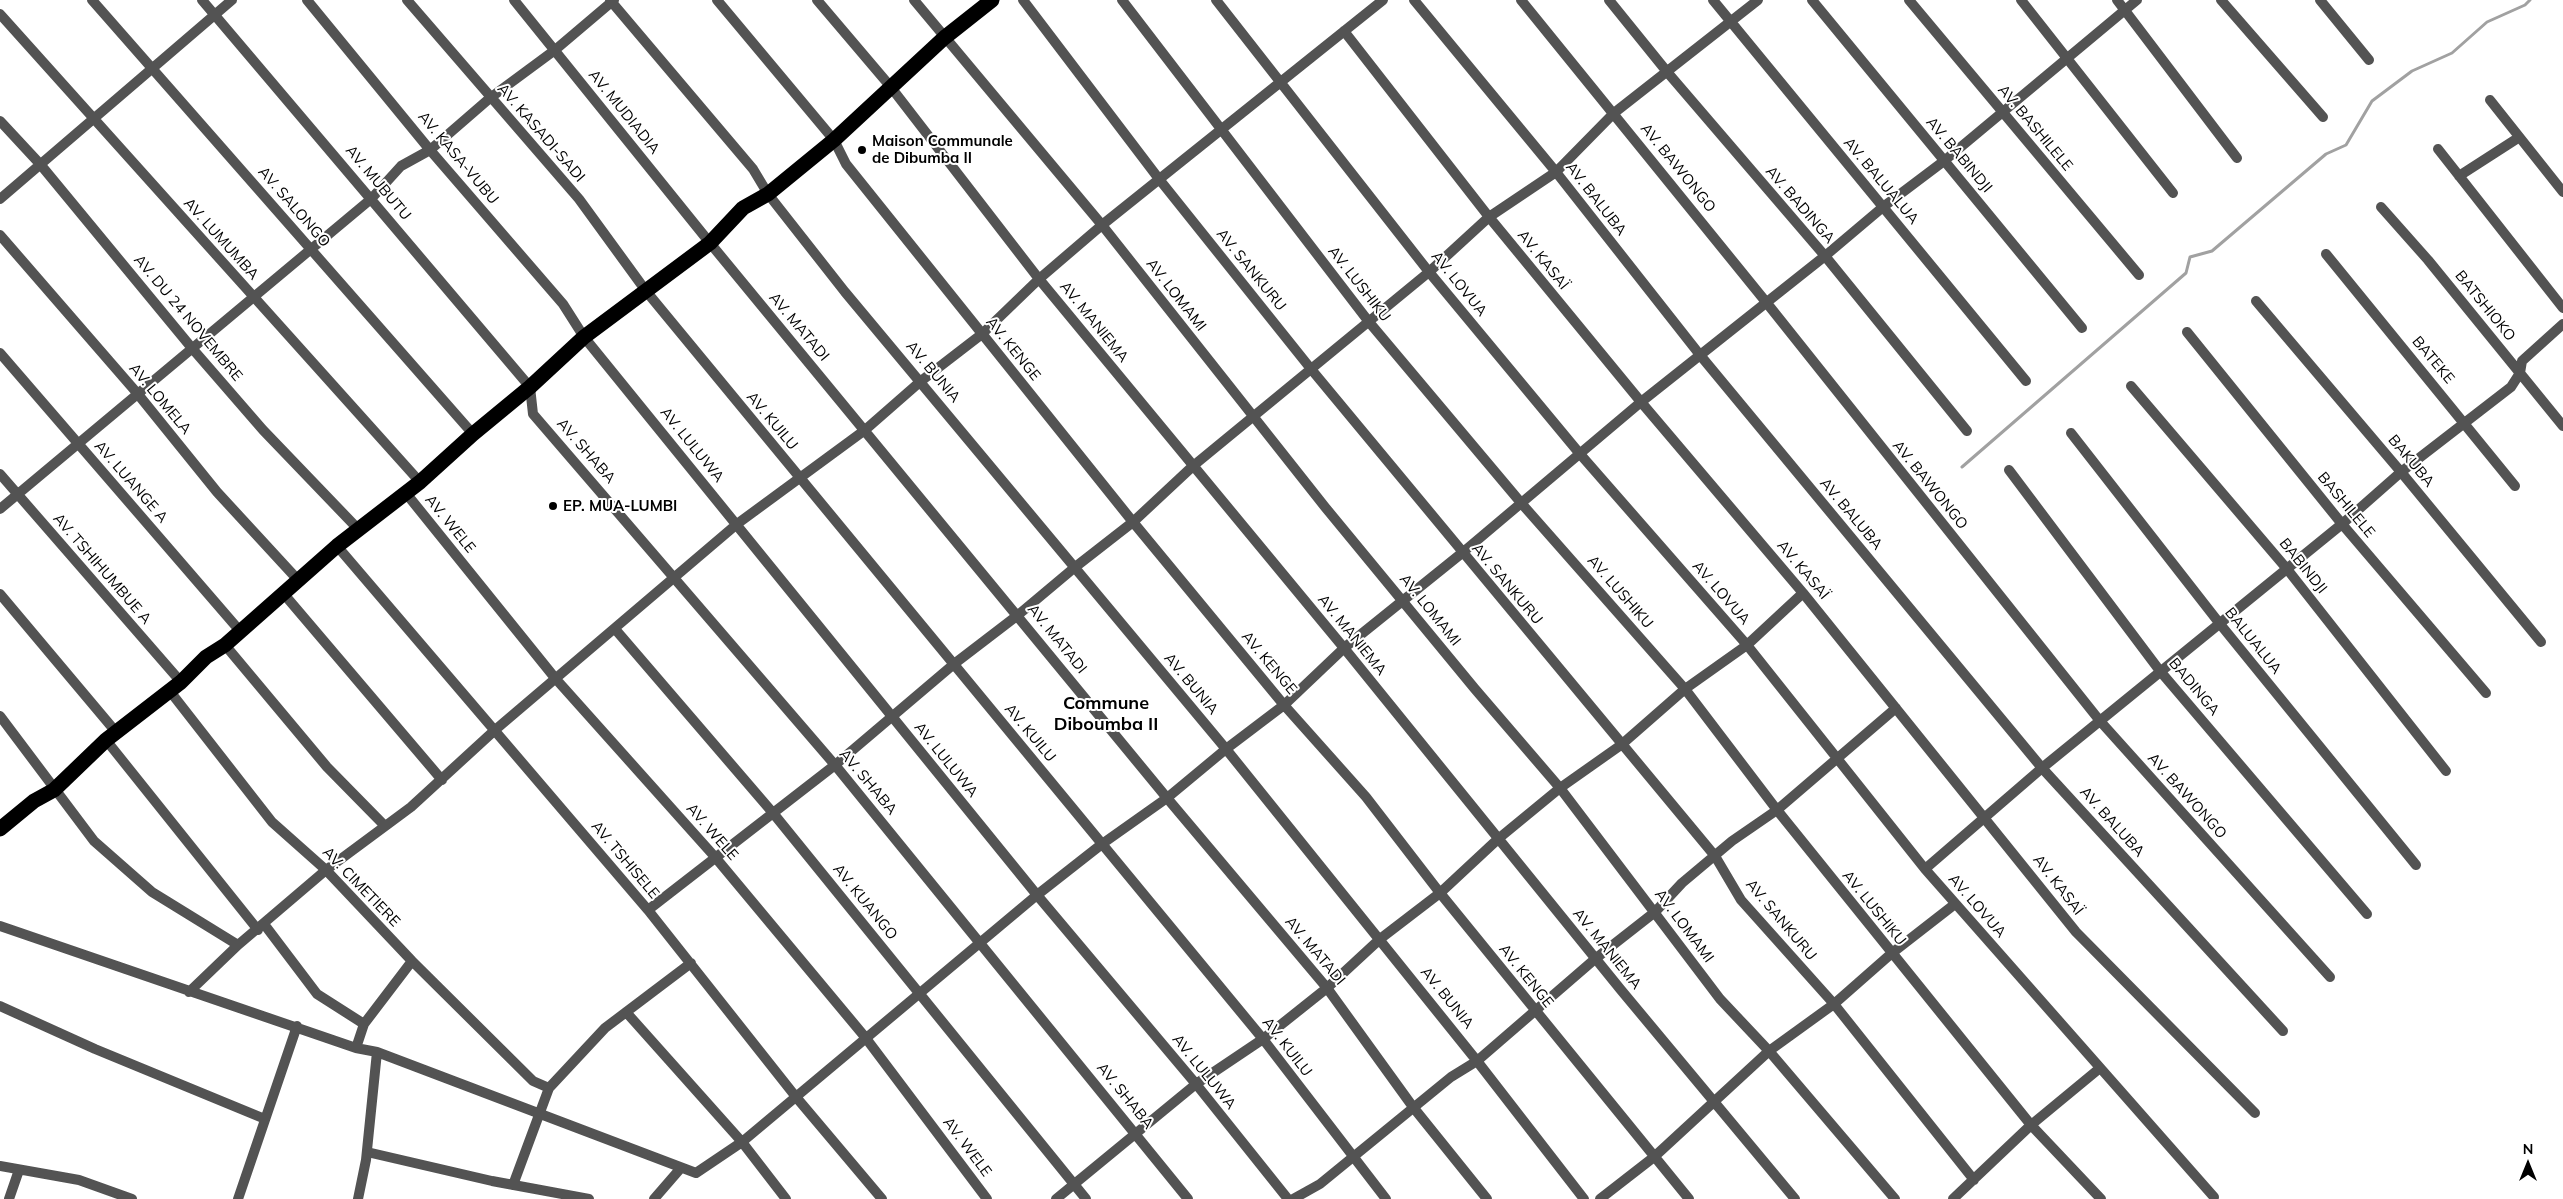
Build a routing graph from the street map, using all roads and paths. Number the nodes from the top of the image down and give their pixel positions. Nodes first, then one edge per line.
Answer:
1 (92, 0) edge
2 (202, 0) edge
3 (232, 0) edge
4 (307, 0) edge
5 (407, 0) edge
6 (514, 0) edge
7 (717, 0) edge
8 (817, 0) edge
9 (914, 0) edge
10 (992, 0) edge
11 (1023, 0) edge
12 (1122, 0) edge
13 (1216, 0) edge
14 (1383, 0) edge
15 (1414, 0) edge
16 (1521, 0) edge
17 (1609, 0) edge
18 (1713, 0) edge
19 (1758, 0) edge
20 (1812, 0) edge
21 (1909, 0) edge
22 (2021, 0) edge
23 (2117, 0) edge
24 (2136, 0) edge
25 (2220, 0) edge
26 (2320, 0) edge
27 (612, 1) edge
28 (2126, 10) junction
29 (0, 14) edge
30 (215, 15) junction
31 (1731, 23) junction
32 (1344, 31) junction
33 (944, 38) junction
34 (555, 50) junction
35 (2068, 58) junction
36 (2368, 60) dead end
37 (154, 69) junction
38 (1668, 73) junction
39 (1280, 82) junction
40 (890, 86) junction
41 (490, 98) junction
42 (2490, 100) dead end
43 (2003, 112) junction
44 (1614, 113) junction
45 (2323, 117) dead end
46 (0, 120) edge
47 (94, 120) junction
48 (1220, 130) junction
49 (2518, 138) junction
50 (834, 140) junction
51 (2438, 149) dead end
52 (430, 150) junction
53 (2237, 158) dead end
54 (1944, 161) junction
55 (40, 164) junction
56 (1556, 172) junction
57 (2459, 176) junction
58 (1159, 179) junction
59 (2563, 192) edge
60 (2173, 193) dead end
61 (768, 194) junction
62 (0, 199) edge
63 (371, 199) junction
64 (1883, 207) junction
65 (2381, 207) dead end
66 (1489, 217) junction
67 (1102, 226) junction
68 (0, 235) edge
69 (710, 243) junction
70 (311, 249) junction
71 (2326, 254) dead end
72 (1825, 256) junction
73 (1429, 272) junction
74 (2139, 274) dead end
75 (1039, 279) junction
76 (646, 291) junction
77 (254, 298) junction
78 (2256, 301) dead end
79 (1766, 302) junction
80 (2563, 308) edge
81 (1369, 322) junction
82 (2563, 324) edge
83 (2082, 328) dead end
84 (2188, 332) dead end
85 (982, 334) junction
86 (584, 338) junction
87 (191, 347) junction
88 (0, 353) edge
89 (1700, 356) junction
90 (1311, 369) junction
91 (2520, 373) junction
92 (921, 381) junction
93 (2026, 381) dead end
94 (530, 386) junction
95 (2131, 386) dead end
96 (137, 394) junction
97 (1641, 402) junction
98 (1252, 416) junction
99 (2466, 424) junction
100 (2563, 426) edge
101 (865, 430) junction
102 (1967, 431) dead end
103 (2071, 433) dead end
104 (472, 434) junction
105 (77, 443) junction
106 (1580, 454) junction
107 (1193, 466) junction
108 (2009, 470) dead end
109 (2401, 472) junction
110 (0, 474) edge
111 (800, 477) junction
112 (420, 482) junction
113 (2515, 486) dead end
114 (405, 492) junction
115 (17, 495) junction
116 (1522, 504) junction
117 (0, 509) edge
118 (1133, 522) junction
119 (737, 524) junction
120 (2342, 524) junction
121 (359, 530) junction
122 (337, 546) junction
123 (1462, 553) junction
124 (1074, 568) junction
125 (2287, 569) junction
126 (676, 577) junction
127 (298, 580) junction
128 (282, 593) junction
129 (1803, 593) junction
130 (0, 594) edge
131 (1403, 601) junction
132 (1018, 615) junction
133 (2220, 624) junction
134 (615, 629) junction
135 (240, 631) junction
136 (2541, 642) dead end
137 (225, 645) junction
138 (1747, 645) junction
139 (1344, 648) junction
140 (954, 664) junction
141 (2160, 671) junction
142 (555, 678) junction
143 (175, 686) junction
144 (1685, 689) junction
145 (2486, 693) dead end
146 (1284, 705) junction
147 (1896, 708) junction
148 (0, 716) edge
149 (891, 716) junction
150 (2100, 721) junction
151 (495, 730) junction
152 (111, 736) junction
153 (1621, 745) junction
154 (1226, 749) junction
155 (1836, 759) junction
156 (835, 765) junction
157 (2042, 768) junction
158 (2446, 771) dead end
159 (442, 780) junction
160 (1560, 788) junction
161 (54, 790) junction
162 (1167, 798) junction
163 (1776, 810) junction
164 (773, 813) junction
165 (1986, 817) junction
166 (2, 824) edge
167 (384, 825) junction
168 (1498, 839) junction
169 (1102, 844) junction
170 (1715, 856) junction
171 (715, 857) junction
172 (2416, 865) dead end
173 (1925, 869) junction
174 (326, 870) junction
175 (1440, 893) junction
176 (1037, 894) junction
177 (1955, 904) junction
178 (648, 910) junction
179 (1655, 912) junction
180 (2367, 914) dead end
181 (0, 926) edge
182 (261, 927) junction
183 (1380, 939) junction
184 (981, 943) junction
185 (238, 945) junction
186 (1892, 953) junction
187 (1596, 959) junction
188 (412, 961) junction
189 (691, 963) junction
190 (2330, 977) dead end
191 (1327, 988) junction
192 (188, 992) junction
193 (918, 993) junction
194 (1834, 1004) junction
195 (0, 1006) edge
196 (1535, 1010) junction
197 (626, 1012) junction
198 (364, 1024) junction
199 (297, 1026) junction
200 (2283, 1031) dead end
201 (865, 1037) junction
202 (1263, 1039) junction
203 (356, 1048) junction
204 (1769, 1051) junction
205 (377, 1052) junction
206 (1477, 1060) junction
207 (2100, 1068) junction
208 (1196, 1084) junction
209 (549, 1088) junction
210 (796, 1097) junction
211 (1712, 1101) junction
212 (1413, 1107) junction
213 (2255, 1113) dead end
214 (541, 1115) junction
215 (265, 1119) junction
216 (2031, 1125) junction
217 (1137, 1133) junction
218 (742, 1142) junction
219 (367, 1152) junction
220 (1352, 1156) junction
221 (1654, 1157) junction
222 (0, 1166) edge
223 (680, 1169) junction
224 (19, 1170) junction
225 (1974, 1180) junction
226 (512, 1185) junction
227 (1075, 1185) junction
228 (2214, 1197) dead end
229 (9, 1199) edge
230 (132, 1199) edge
231 (238, 1199) edge
232 (358, 1199) edge
233 (589, 1199) edge
234 (654, 1199) edge
235 (786, 1199) edge
236 (882, 1199) edge
237 (988, 1199) edge
238 (1056, 1199) edge
239 (1086, 1199) edge
240 (1188, 1199) edge
241 (1288, 1199) edge
242 (1293, 1199) edge
243 (1386, 1199) edge
244 (1487, 1199) edge
245 (1584, 1199) edge
246 (1600, 1199) edge
247 (1689, 1199) edge
248 (1795, 1199) edge
249 (1895, 1199) edge
250 (1954, 1199) edge
251 (2101, 1199) edge

1 - 37 street, AV. SALONGO
2 - 30 street, AV. MUBUTU
3 - 30 street
4 - 52 street, AV. KASA-VUBU
5 - 41 street, AV. KASADI-SADI
6 - 34 street, AV. MUDIADIA
7 - 50 street, AV. KENGE
8 - 40 street, AV. MANIEMA
9 - 33 street, AV. LOMAMI
10 - 33 highway
11 - 58 street, AV. SANKURU
12 - 48 street, AV. LUSHIKU
13 - 39 street, AV. LOVUA
14 - 32 street
15 - 56 street, AV. BALUBA
16 - 44 street, AV. BAWONGO
17 - 38 street, AV. BADINGA
18 - 31 street, AV. BALUALUA
19 - 31 street
20 - 54 street, AV. BABINDJI
21 - 43 street, AV. BASHILELE
22 - 35 street
23 - 28 street
24 - 28 street
25 - 45 street
26 - 36 street
27 - 34 street
27 - 61 street, AV. BUNIA
28 - 35 street
28 - 53 street
29 - 47 street, AV. LUMUMBA
30 - 37 street
30 - 63 street, AV. MUBUTU
31 - 38 street
31 - 64 street, AV. BALUALUA
32 - 39 street
32 - 66 street, AV. KASAÏ
33 - 40 highway
33 - 67 street, AV. LOMAMI
34 - 41 street
34 - 69 street, AV. MUDIADIA
35 - 43 street
35 - 60 street
37 - 47 street
37 - 70 street, AV. SALONGO
38 - 44 street
38 - 72 street, AV. BADINGA
39 - 48 street
39 - 73 street, AV. LOVUA
40 - 50 highway
40 - 75 street, AV. MANIEMA
41 - 52 street
41 - 76 street, AV. KASADI-SADI
42 - 49 street
43 - 54 street
43 - 74 street, AV. BASHILELE
44 - 56 street
44 - 79 street, AV. BAWONGO
46 - 55 street, AV. DU 24 NOVEMBRE
47 - 55 street
47 - 77 street, AV. LUMUMBA
48 - 58 street
48 - 81 street, AV. LUSHIKU
49 - 57 street
49 - 59 street
50 - 61 highway
50 - 85 street, AV. KENGE
51 - 57 street
52 - 63 street
52 - 86 street, AV. KASA-VUBU
54 - 64 street
54 - 83 street, AV. BABINDJI
55 - 62 street
55 - 87 street, AV. DU 24 NOVEMBRE
56 - 66 street
56 - 89 street, AV. BALUBA
57 - 80 street
58 - 67 street
58 - 90 street, AV. SANKURU
61 - 69 highway
61 - 92 street, AV. BUNIA
63 - 70 street
63 - 94 street, AV. MUBUTU
64 - 72 street
64 - 93 street, AV. BALUALUA
65 - 91 street, BATSHIOKO
66 - 73 street
66 - 97 street, AV. KASAÏ
67 - 75 street
67 - 98 street, AV. LOMAMI
68 - 96 street, AV. LOMELA
69 - 76 highway
69 - 101 street, AV. MATADI
70 - 77 street
70 - 104 street, AV. SALONGO
71 - 99 street, BATEKE
72 - 79 street
72 - 102 street, AV. BADINGA
73 - 81 street
73 - 106 street, AV. LOVUA
75 - 85 street
75 - 107 street, AV. MANIEMA
76 - 86 highway
76 - 111 street, AV. KUILU
77 - 87 street
77 - 112 street, AV. LUMUMBA
78 - 109 street, BAKUBA
79 - 89 street
79 - 150 street, AV. BAWONGO
81 - 90 street
81 - 116 street, AV. LUSHIKU
82 - 91 street
84 - 120 street, BASHILELE
85 - 92 street
85 - 118 street, AV. KENGE
86 - 94 highway
86 - 119 street, AV. LULUWA
87 - 96 street
87 - 121 street, AV. DU 24 NOVEMBRE
88 - 105 street, AV. LUANGE A
89 - 97 street
89 - 157 street, AV. BALUBA
90 - 98 street
90 - 123 street, AV. SANKURU
91 - 99 street
91 - 100 street, BATSHIOKO
92 - 101 street
92 - 124 street, AV. BUNIA
94 - 104 highway
94 - 126 street, AV. SHABA
95 - 125 street, BABINDJI
96 - 105 street
96 - 127 street, AV. LOMELA
97 - 106 street
97 - 129 street, AV. KASAÏ
98 - 107 street
98 - 131 street, AV. LOMAMI
99 - 109 street
99 - 113 street, BATEKE
101 - 111 street
101 - 132 street, AV. MATADI
103 - 133 street, BALUALUA
104 - 112 highway
105 - 115 street
105 - 135 street, AV. LUANGE A
106 - 116 street
106 - 138 street, AV. LOVUA
107 - 118 street
107 - 139 street, AV. MANIEMA
108 - 141 street, BADINGA
109 - 120 street
109 - 136 street, BAKUBA
110 - 115 street, AV. TSHIHUMBUE A
111 - 119 street
111 - 140 street, AV. KUILU
112 - 114 highway
114 - 121 highway
114 - 142 street, AV. WELE
115 - 117 street
115 - 143 street, AV. TSHIHUMBUE A
116 - 123 street
116 - 144 street, AV. LUSHIKU
118 - 124 street
118 - 146 street, AV. KENGE
119 - 126 street
119 - 149 street, AV. LULUWA
120 - 125 street
120 - 145 street, BASHILELE
121 - 122 highway
122 - 127 highway
122 - 151 street, AV. TSHISELE
123 - 131 street
123 - 153 street, AV. SANKURU
124 - 132 street
124 - 154 street, AV. BUNIA
125 - 133 street
125 - 158 street, BABINDJI
126 - 134 street
126 - 156 street, AV. SHABA
127 - 128 highway
128 - 135 highway
128 - 159 street
129 - 138 street
129 - 147 street, AV. KASAÏ
130 - 152 street
131 - 139 street
131 - 160 street, AV. LOMAMI
132 - 140 street
132 - 162 street, AV. MATADI
133 - 141 street
133 - 172 street, BALUALUA
134 - 142 street
134 - 164 street, AV. KUANGO
135 - 137 highway
137 - 143 highway
137 - 167 street
138 - 144 street
138 - 155 street, AV. LOVUA
139 - 146 street
139 - 168 street, AV. MANIEMA
140 - 149 street
140 - 169 street, AV. KUILU
141 - 150 street
141 - 180 street, BADINGA
142 - 151 street
142 - 171 street, AV. WELE
143 - 152 highway
143 - 174 street, AV. CIMETIERE
144 - 153 street
144 - 163 street, AV. LUSHIKU
146 - 154 street
146 - 175 street, AV. KENGE
147 - 155 street
147 - 165 street, AV. KASAÏ
148 - 161 street
149 - 156 street
149 - 176 street, AV. LULUWA
150 - 157 street
150 - 190 street, AV. BAWONGO
151 - 159 street
151 - 178 street, AV. TSHISELE
152 - 161 highway
152 - 182 street
153 - 160 street
153 - 170 street, AV. SANKURU
154 - 162 street
154 - 183 street, AV. BUNIA
155 - 163 street
155 - 173 street, AV. LOVUA
156 - 164 street
156 - 184 street, AV. SHABA
157 - 165 street
157 - 200 street, AV. BALUBA
159 - 167 street
160 - 168 street
160 - 179 street, AV. LOMAMI
161 - 166 highway
161 - 185 street
162 - 169 street
162 - 191 street, AV. MATADI
163 - 170 street
163 - 186 street, AV. LUSHIKU
164 - 171 street
164 - 193 street, AV. KUANGO
165 - 173 street
165 - 213 street, AV. KASAÏ
167 - 174 street
168 - 175 street
168 - 187 street, AV. MANIEMA
169 - 176 street
169 - 202 street, AV. KUILU
170 - 179 street
170 - 194 street, AV. SANKURU
171 - 178 street
171 - 201 street, AV. WELE
173 - 177 street, AV. LOVUA
174 - 182 street
174 - 188 street, AV. CIMETIERE
175 - 183 street
175 - 196 street, AV. KENGE
176 - 184 street
176 - 208 street, AV. LULUWA
177 - 186 street
177 - 207 street, AV. LOVUA
178 - 189 street, AV. TSHISELE
179 - 187 street
179 - 204 street, AV. LOMAMI
181 - 192 street
182 - 185 street
182 - 198 street
183 - 191 street
183 - 206 street, AV. BUNIA
184 - 193 street
184 - 217 street, AV. SHABA
185 - 192 street
186 - 194 street
186 - 216 street, AV. LUSHIKU
187 - 196 street
187 - 211 street, AV. MANIEMA
188 - 198 street
188 - 209 street, AV. CIMETIERE
189 - 197 street
189 - 210 street, AV. TSHISELE
191 - 202 street
191 - 212 street, AV. MATADI
192 - 199 street
193 - 201 street
193 - 227 street, AV. KUANGO
194 - 204 street
194 - 225 street, AV. SANKURU
195 - 215 street
196 - 206 street
196 - 221 street, AV. KENGE
197 - 209 street
197 - 218 street
198 - 203 street
199 - 203 street
199 - 215 street
201 - 210 street
201 - 237 street, AV. WELE
202 - 208 street
202 - 220 street, AV. KUILU
203 - 205 street
204 - 211 street
204 - 249 street, AV. LOMAMI
205 - 214 street
205 - 219 street
206 - 212 street
206 - 245 street, AV. BUNIA
207 - 216 street
207 - 228 street, AV. LOVUA
208 - 217 street
208 - 241 street, AV. LULUWA
209 - 214 street
210 - 218 street
210 - 236 street, AV. TSHISELE
211 - 221 street
211 - 248 street, AV. MANIEMA
212 - 220 street
212 - 244 street, AV. MATADI
214 - 223 street
214 - 226 street
215 - 231 street
216 - 225 street
216 - 251 street, AV. LUSHIKU
217 - 227 street
217 - 240 street, AV. SHABA
218 - 223 street
218 - 235 street
219 - 226 street
219 - 232 street
220 - 242 street
220 - 243 street, AV. KUILU
221 - 246 street
221 - 247 street, AV. KENGE
222 - 224 street
223 - 234 street
224 - 229 street
224 - 230 street
225 - 250 street
226 - 233 street
227 - 238 street
227 - 239 street, AV. KUANGO

